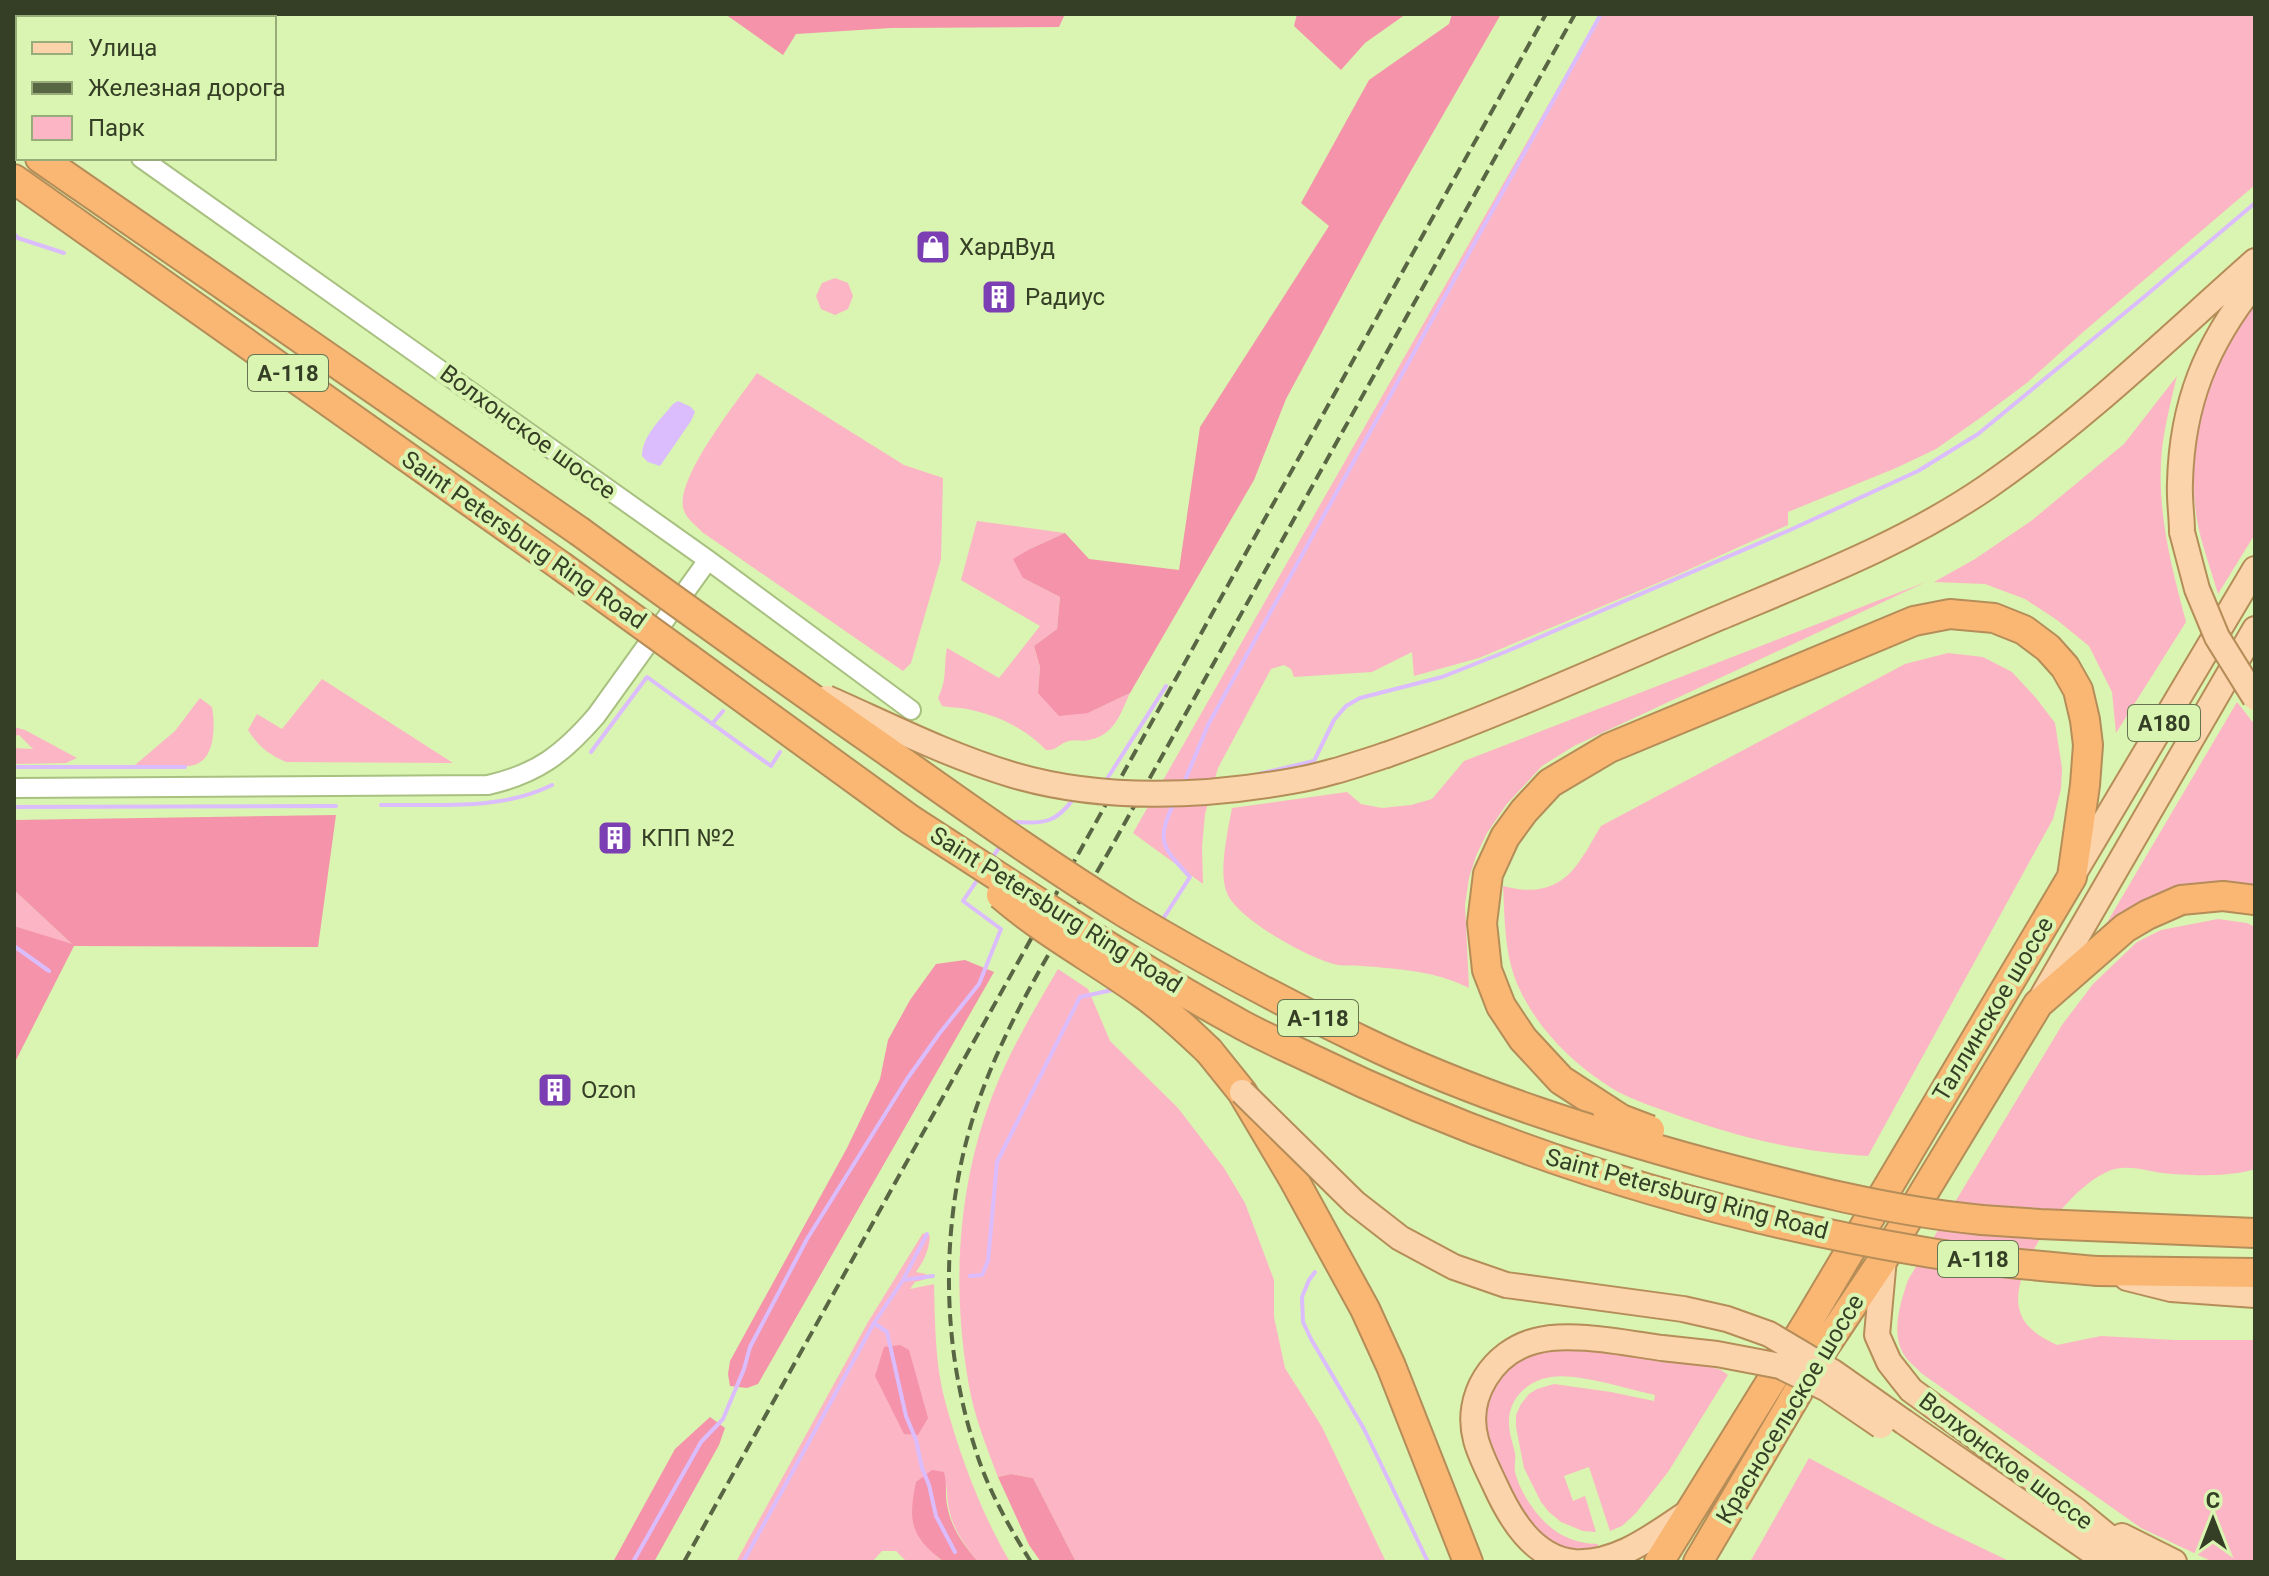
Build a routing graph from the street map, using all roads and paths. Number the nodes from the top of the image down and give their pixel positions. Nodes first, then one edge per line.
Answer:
1 (43, 160) edge
2 (144, 160) edge
3 (14, 179) edge
4 (2255, 261) edge
5 (2255, 283) edge
6 (708, 560) junction
7 (2255, 569) edge
8 (2255, 629) edge
9 (731, 643) junction
10 (2255, 698) edge
11 (911, 710) dead end
12 (14, 788) edge
13 (911, 820) junction
14 (2072, 877) junction
15 (2255, 900) edge
16 (2038, 1004) junction
17 (1242, 1092) junction
18 (2255, 1212) edge
19 (1982, 1220) junction
20 (2181, 1229) junction
21 (2255, 1233) edge
22 (1884, 1258) junction
23 (2098, 1271) junction
24 (2255, 1273) edge
25 (2255, 1295) edge
26 (1901, 1430) junction
27 (1729, 1448) joint
28 (1690, 1511) junction
29 (2077, 1511) junction
30 (1468, 1562) edge
31 (1659, 1562) edge
32 (1698, 1562) edge
33 (2107, 1562) edge
34 (2139, 1562) edge
35 (2174, 1562) edge

1 - 9 highway, Saint Petersburg Ring Road / А-118, bridge
2 - 6 street, Волхонское шоссе
3 - 13 highway, Saint Petersburg Ring Road / А-118, bridge
4 - 9 main road, bridge
5 - 10 main road, bridge
6 - 11 street, Волхонское шоссе
6 - 12 street
7 - 14 main road, Таллинское шоссе / A180
8 - 16 main road, Таллинское шоссе
9 - 19 highway, Saint Petersburg Ring Road / А-118, bridge
13 - 17 highway, bridge
13 - 23 highway, Saint Petersburg Ring Road / А-118, bridge
14 - 19 highway, bridge
14 - 27 highway, Таллинское шоссе
15 - 16 highway
16 - 22 highway, Таллинское шоссе
17 - 26 main road, bridge
17 - 30 highway, bridge
18 - 20 highway
19 - 20 highway, Saint Petersburg Ring Road / А-118
20 - 21 highway, Saint Petersburg Ring Road / А-118
22 - 29 main road, Волхонское шоссе
22 - 32 highway, Красносельское шоссе
23 - 24 highway, Saint Petersburg Ring Road / А-118
23 - 25 main road
26 - 28 main road, bridge
26 - 33 main road, Волхонское шоссе
27 - 28 highway, Красносельское шоссе
28 - 31 highway, Красносельское шоссе
29 - 34 main road, Волхонское шоссе
29 - 35 main road

